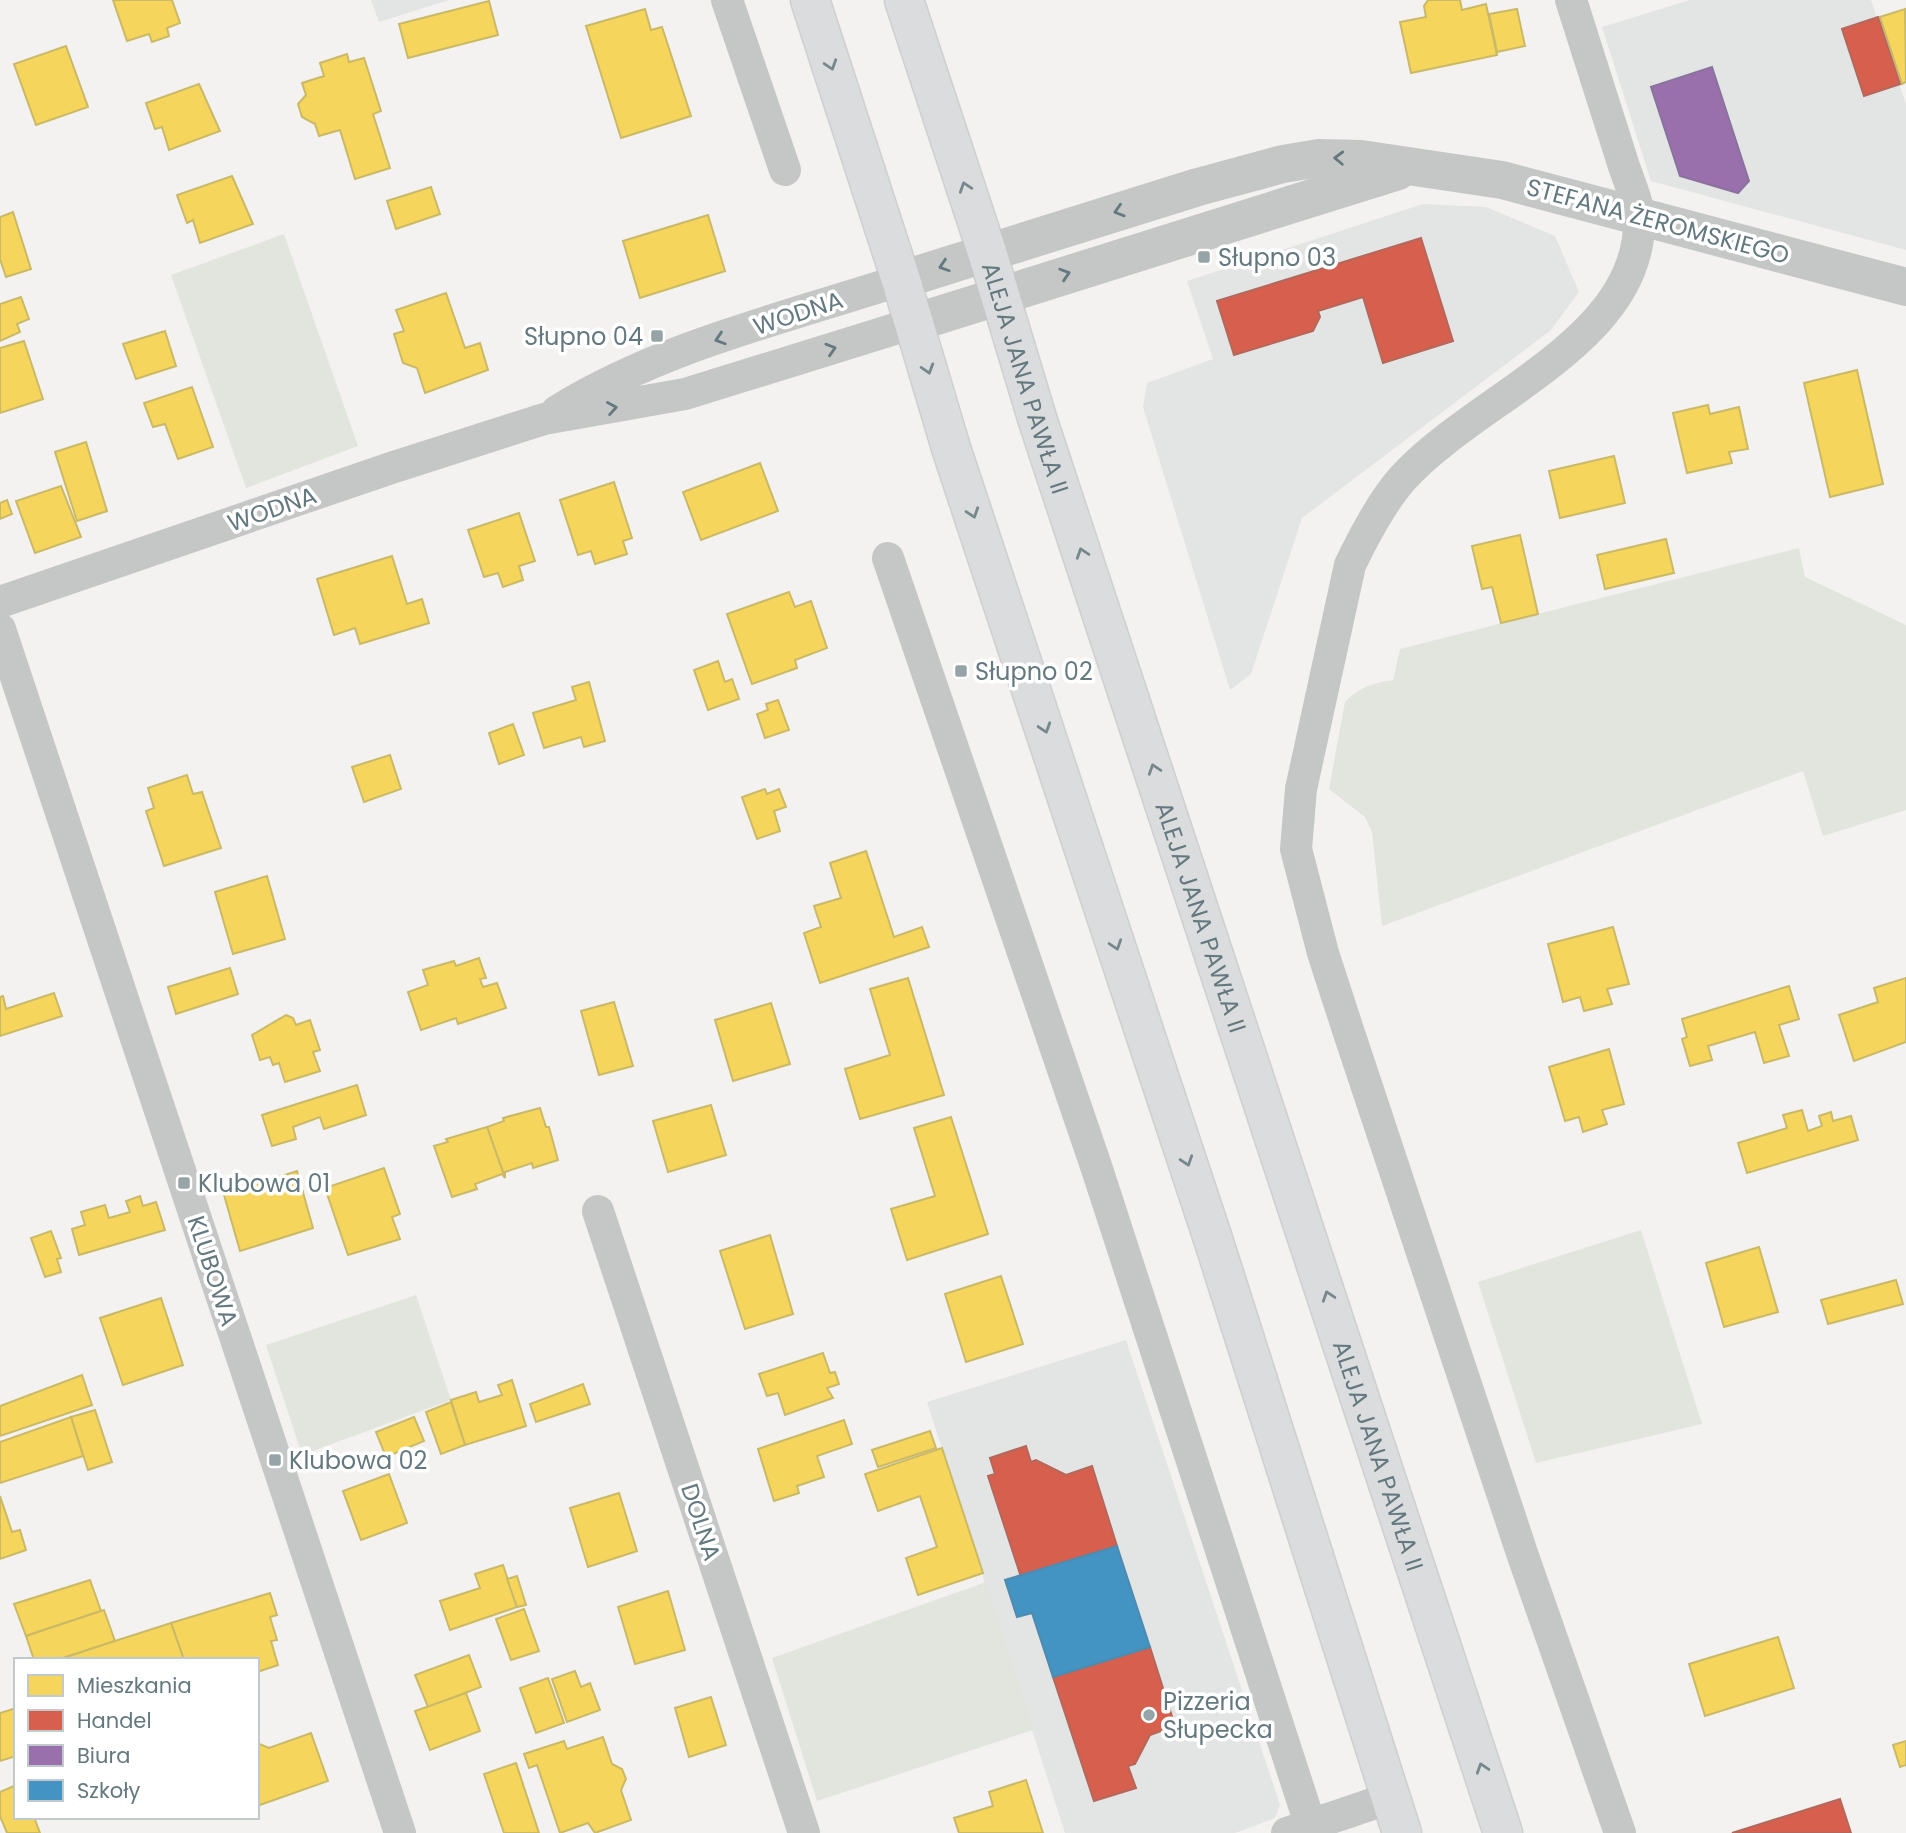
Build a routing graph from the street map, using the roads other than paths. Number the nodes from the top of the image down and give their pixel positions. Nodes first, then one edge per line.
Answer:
1 (727, 0) edge
2 (810, 0) edge
3 (904, 0) edge
4 (1571, 0) edge
5 (1407, 168) junction
6 (785, 170) dead end
7 (1639, 216) junction
8 (987, 252) junction
9 (901, 280) junction
10 (1906, 287) edge
11 (1000, 295) junction
12 (914, 323) junction
13 (544, 419) junction
14 (888, 558) dead end
15 (0, 603) edge
16 (0, 629) edge
17 (598, 1211) dead end
18 (1396, 1816) edge
19 (1303, 1830) edge
20 (400, 1833) edge
21 (804, 1833) edge
22 (1503, 1833) edge
23 (1620, 1833) edge

1 - 6 street
2 -> 9 main road
8 -> 3 main road, ALEJA JANA PAWŁA II
4 - 7 street
5 - 7 street, STEFANA ŻEROMSKIEGO
5 -> 8 street, STEFANA ŻEROMSKIEGO
11 -> 5 street, STEFANA ŻEROMSKIEGO
7 - 10 street, STEFANA ŻEROMSKIEGO
7 - 23 street
8 -> 9 street, STEFANA ŻEROMSKIEGO
8 - 11 main road, ALEJA JANA PAWŁA II
9 - 12 main road
9 -> 13 street, WODNA
11 - 12 street, STEFANA ŻEROMSKIEGO
22 -> 11 main road, ALEJA JANA PAWŁA II
13 -> 12 street, WODNA
12 -> 18 main road
13 - 15 street, WODNA
14 - 19 street
16 - 20 street, KLUBOWA
17 - 21 street, DOLNA
18 - 19 street

